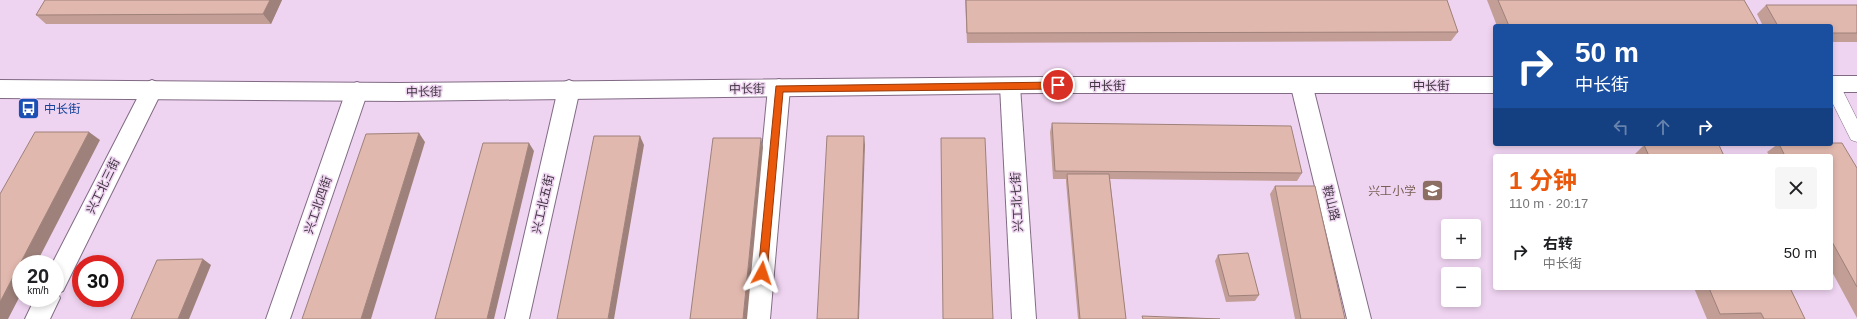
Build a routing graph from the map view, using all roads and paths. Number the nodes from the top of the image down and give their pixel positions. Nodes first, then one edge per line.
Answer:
1 (1833, 84) edge
2 (1857, 84) edge
3 (1010, 86) junction
4 (1302, 86) junction
5 (1493, 86) edge
6 (779, 88) junction
7 (1833, 88) edge
8 (152, 89) junction
9 (569, 89) junction
10 (0, 90) edge
11 (357, 92) junction
12 (1857, 135) edge
13 (64, 265) edge
14 (43, 307) edge
15 (37, 319) edge
16 (278, 319) edge
17 (517, 319) edge
18 (758, 319) edge
19 (1024, 319) edge
20 (1359, 319) edge

1 - 2 street
3 - 4 street, 中长街
3 - 6 street, 中长街
3 - 19 street, 兴工北七街
4 - 5 street, 中长街
4 - 20 street, 鞍山路
6 - 9 street, 中长街
6 - 18 street
7 - 12 lane
8 - 10 street, 中长街
8 - 11 street, 中长街
8 - 13 street, 兴工北三街
9 - 11 street, 中长街
9 - 17 street, 兴工北五街
11 - 16 street, 兴工北四街
14 - 15 street

